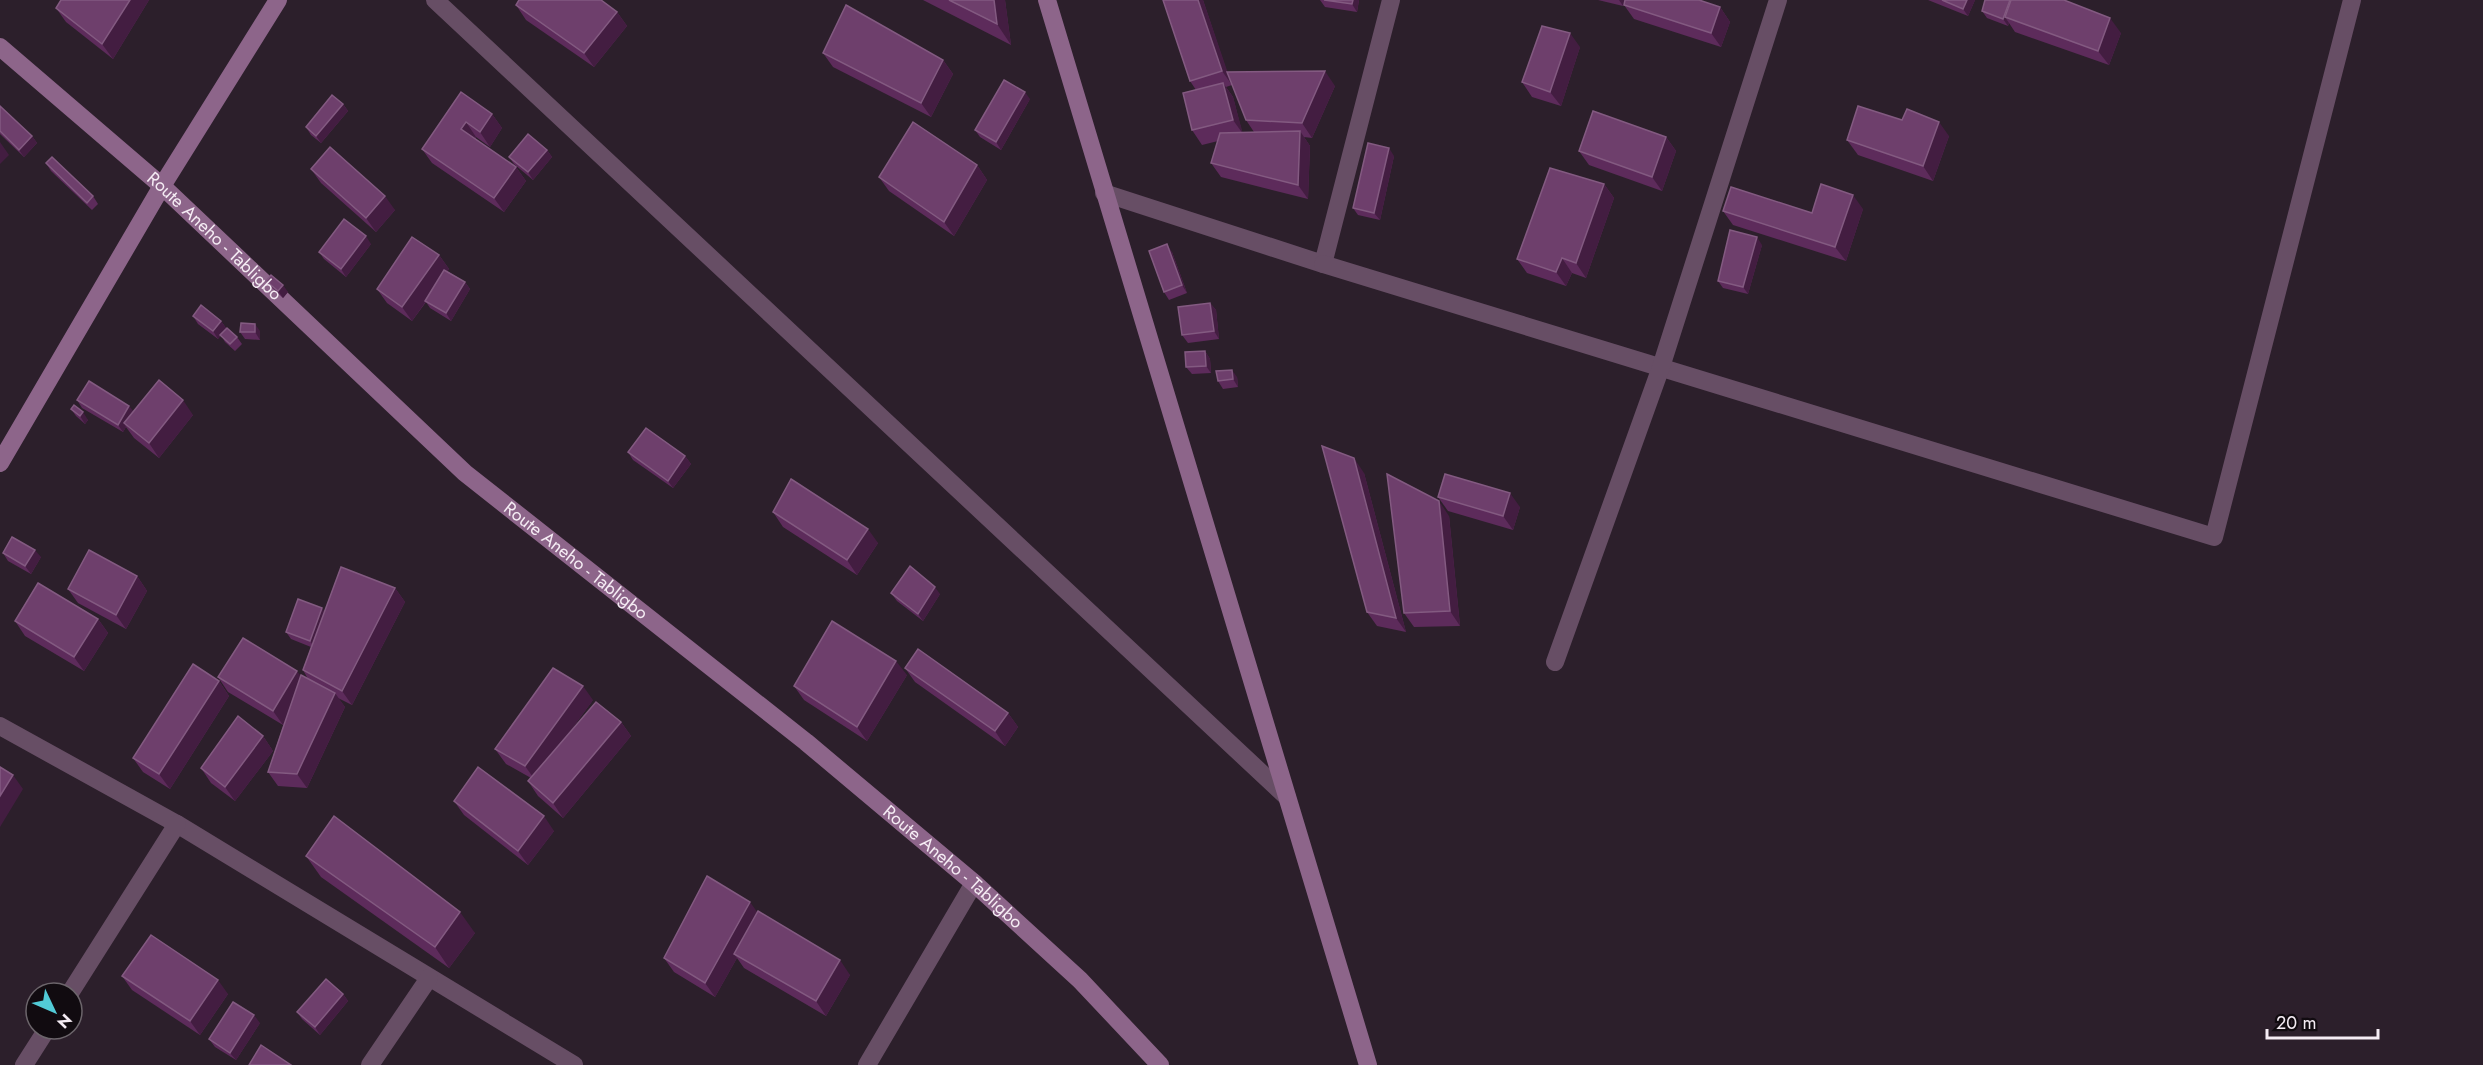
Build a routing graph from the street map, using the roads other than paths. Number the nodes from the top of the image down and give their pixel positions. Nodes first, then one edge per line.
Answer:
1 (278, 0) edge
2 (435, 0) edge
3 (1047, 0) edge
4 (1391, 0) edge
5 (1778, 0) edge
6 (2352, 0) edge
7 (0, 47) edge
8 (162, 186) junction
9 (1104, 193) junction
10 (1323, 264) junction
11 (1661, 367) junction
12 (0, 463) edge
13 (1555, 662) dead end
14 (0, 726) edge
15 (1287, 797) junction
16 (177, 825) junction
17 (974, 883) junction
18 (429, 978) junction
19 (78, 981) edge
20 (39, 1041) edge
21 (24, 1065) edge
22 (370, 1065) edge
23 (574, 1065) edge
24 (867, 1065) edge
25 (1160, 1065) edge
26 (1368, 1065) edge

1 - 8 street
2 - 15 street
3 - 9 street
4 - 10 street
5 - 11 street
6 - 11 street
7 - 8 street, Route Aneho - Tabligbo
8 - 12 street
8 - 17 street, Route Aneho - Tabligbo
9 - 10 street
9 - 15 street
10 - 11 street
11 - 13 street
14 - 16 street
15 - 26 street
16 - 18 street
16 - 19 street
17 - 24 street
17 - 25 street, Route Aneho - Tabligbo
18 - 22 street
18 - 23 street
20 - 21 street

